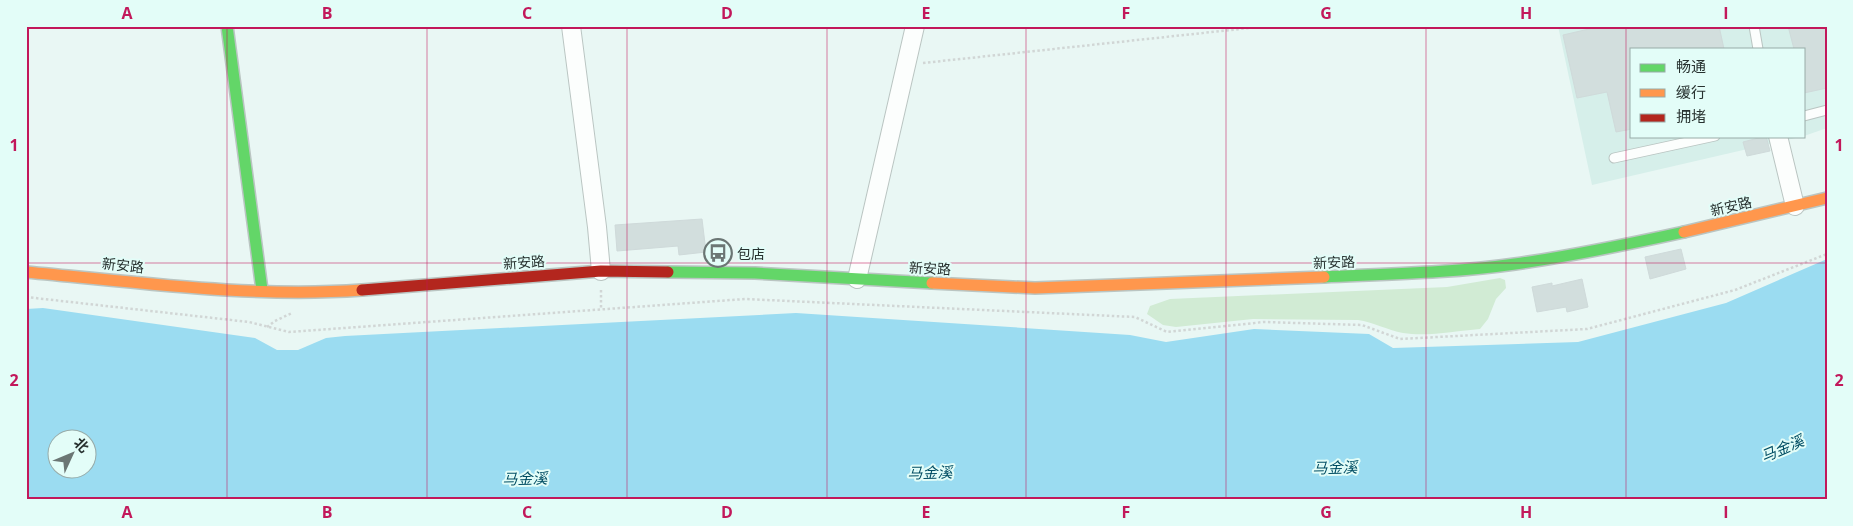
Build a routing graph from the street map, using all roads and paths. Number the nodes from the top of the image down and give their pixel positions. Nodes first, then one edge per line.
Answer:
1 (227, 26) edge
2 (571, 26) edge
3 (915, 26) edge
4 (1268, 26) edge
5 (1754, 26) edge
6 (1758, 48) edge
7 (906, 65) junction
8 (1827, 110) edge
9 (1806, 115) edge
10 (1706, 138) edge
11 (1778, 138) edge
12 (1614, 158) dead end
13 (1827, 198) edge
14 (1795, 206) junction
15 (1827, 254) edge
16 (601, 271) junction
17 (26, 272) edge
18 (857, 279) junction
19 (262, 290) junction
20 (26, 298) edge

1 - 19 main road
2 - 16 street
3 - 7 street
4 - 7 path
5 - 6 lane
7 - 18 street
8 - 9 lane
10 - 12 lane
11 - 14 street
13 - 14 main road, 新安路
14 - 18 main road, 新安路
15 - 20 path
16 - 18 main road, 新安路
16 - 19 main road, 新安路
17 - 19 main road, 新安路

